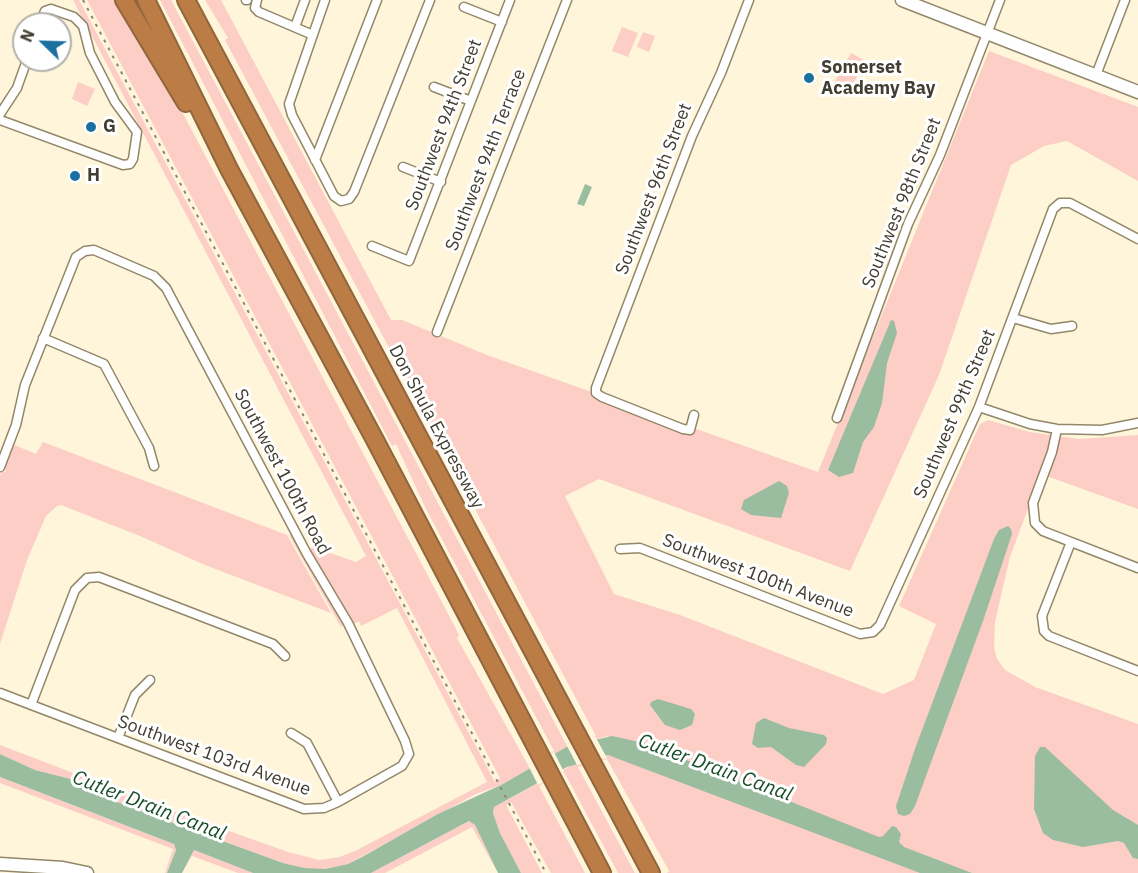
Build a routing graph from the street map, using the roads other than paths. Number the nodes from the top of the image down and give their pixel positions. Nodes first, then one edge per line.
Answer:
1 (124, 0) edge
2 (146, 0) edge
3 (186, 0) edge
4 (257, 0) edge
5 (305, 0) edge
6 (325, 0) edge
7 (377, 0) edge
8 (430, 0) edge
9 (510, 0) edge
10 (567, 0) edge
11 (749, 0) edge
12 (902, 0) edge
13 (1000, 0) edge
14 (1125, 0) edge
15 (50, 4) edge
16 (464, 7) dead end
17 (502, 22) junction
18 (295, 27) junction
19 (987, 33) junction
20 (309, 34) junction
21 (23, 72) edge
22 (1096, 75) junction
23 (434, 87) dead end
24 (1138, 92) edge
25 (471, 101) junction
26 (0, 114) edge
27 (0, 120) edge
28 (207, 126) junction
29 (315, 160) junction
30 (402, 167) dead end
31 (441, 182) junction
32 (1138, 238) edge
33 (372, 246) dead end
34 (1013, 318) junction
35 (1072, 326) dead end
36 (436, 332) dead end
37 (43, 338) junction
38 (979, 407) junction
39 (694, 415) dead end
40 (837, 418) dead end
41 (1138, 423) edge
42 (1057, 429) junction
43 (154, 466) dead end
44 (0, 467) edge
45 (1071, 542) junction
46 (620, 549) dead end
47 (1138, 568) edge
48 (880, 625) joint
49 (285, 656) dead end
50 (1138, 671) edge
51 (150, 680) dead end
52 (0, 693) edge
53 (31, 705) junction
54 (291, 733) dead end
55 (118, 738) junction
56 (409, 756) joint
57 (338, 802) junction
58 (0, 864) edge
59 (87, 873) edge
60 (602, 873) edge
61 (651, 873) edge

1 - 28 highway
2 - 28 highway
3 - 61 highway, Don Shula Expressway
4 - 18 street
5 - 18 street
6 - 20 street
7 - 29 street
8 - 29 street
9 - 17 street, Southwest 94th Street
10 - 36 street, Southwest 94th Terrace
11 - 39 street, Southwest 96th Street
12 - 19 street
13 - 19 street, Southwest 98th Street
14 - 22 street
15 - 27 street
16 - 17 street
17 - 25 street, Southwest 94th Street
18 - 20 street
19 - 22 street
19 - 40 street, Southwest 98th Street
20 - 29 street
21 - 26 street
22 - 24 street
23 - 25 street
25 - 31 street, Southwest 94th Street
28 - 60 highway
30 - 31 street
31 - 33 street, Southwest 94th Street
32 - 34 street, Southwest 99th Street
34 - 35 street
34 - 38 street, Southwest 99th Street
37 - 43 street
37 - 44 street
37 - 56 street, Southwest 100th Road
38 - 42 street
38 - 48 street, Southwest 99th Street
41 - 42 street
42 - 45 street
45 - 47 street
45 - 50 street
46 - 48 street, Southwest 100th Avenue
49 - 53 street
51 - 55 street
52 - 53 street, Southwest 103rd Avenue
53 - 55 street, Southwest 103rd Avenue
54 - 57 street
55 - 57 street, Southwest 103rd Avenue
56 - 57 street, Southwest 103rd Avenue
58 - 59 street

